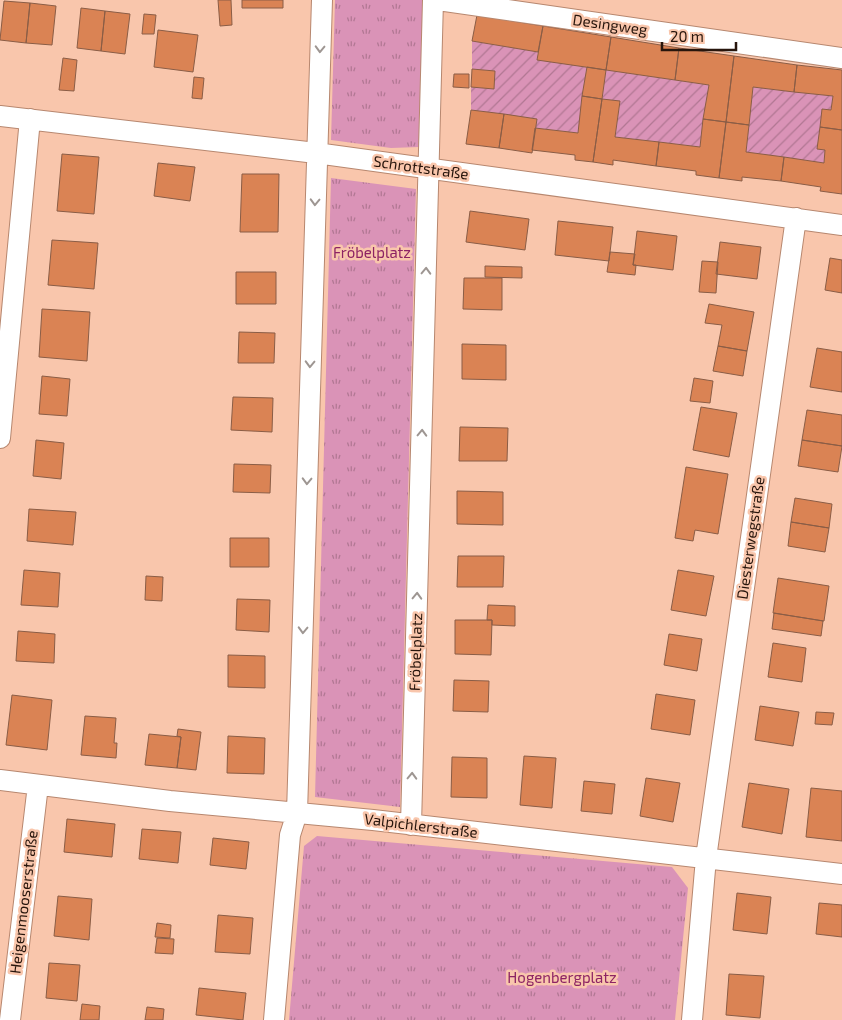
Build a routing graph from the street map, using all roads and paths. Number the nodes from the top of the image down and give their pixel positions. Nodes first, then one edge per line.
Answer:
1 (322, 0) edge
2 (433, 0) edge
3 (438, 0) edge
4 (842, 58) edge
5 (0, 116) edge
6 (30, 119) junction
7 (316, 153) junction
8 (429, 169) junction
9 (796, 218) junction
10 (842, 225) edge
11 (0, 438) edge
12 (0, 780) edge
13 (38, 785) junction
14 (297, 813) junction
15 (411, 825) junction
16 (706, 858) junction
17 (842, 874) edge
18 (10, 1020) edge
19 (274, 1020) edge
20 (692, 1020) edge

1 -> 7 street
2 - 8 street, Fröbelplatz
3 - 4 street, Desingweg
5 - 6 street, Schrottstraße
6 - 7 street, Schrottstraße
6 - 11 street
7 - 8 street, Schrottstraße
7 -> 14 street
8 - 9 street, Schrottstraße
15 -> 8 street, Fröbelplatz
9 - 10 street, Schrottstraße
9 - 16 street, Diesterwegstraße
12 - 13 street, Valpichlerstraße
13 - 14 street, Valpichlerstraße
13 - 18 street, Heigenmooserstraße
14 - 15 street, Valpichlerstraße
14 - 19 street
15 - 16 street, Valpichlerstraße
16 - 17 street, Valpichlerstraße
16 - 20 street

